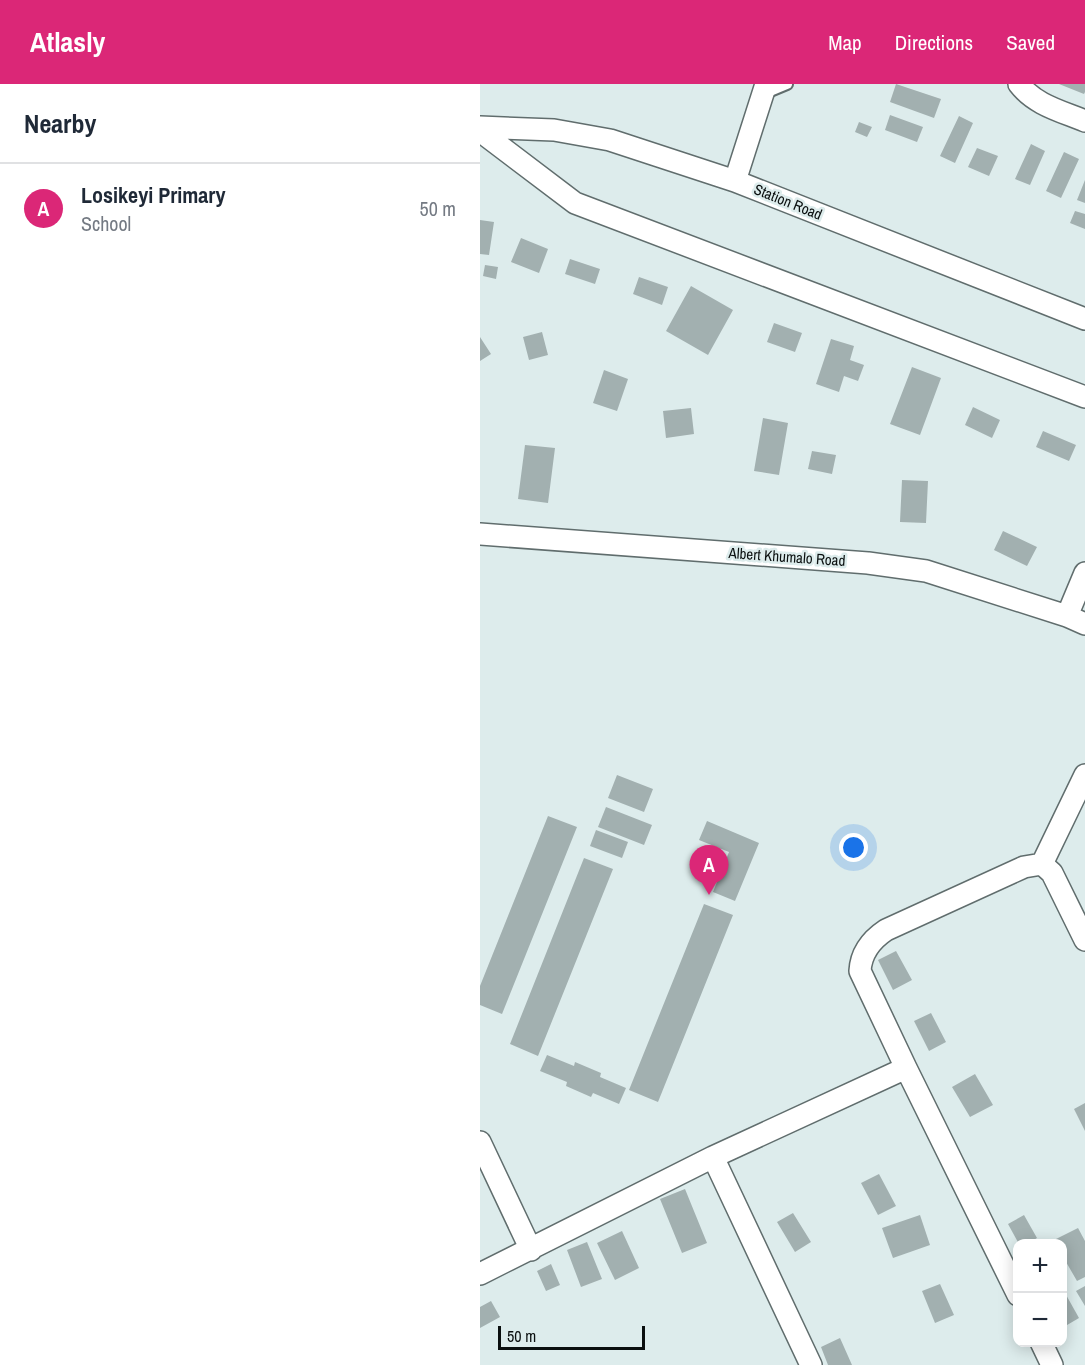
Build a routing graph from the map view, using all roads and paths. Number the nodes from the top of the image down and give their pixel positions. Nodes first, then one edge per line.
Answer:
1 (787, 84) edge
2 (1019, 84) edge
3 (764, 89) edge
4 (1085, 121) edge
5 (480, 129) edge
6 (735, 181) junction
7 (1085, 319) edge
8 (1085, 397) edge
9 (480, 534) edge
10 (1085, 573) edge
11 (1076, 620) edge
12 (1085, 775) edge
13 (1042, 864) junction
14 (1085, 940) edge
15 (906, 1068) junction
16 (480, 1142) edge
17 (713, 1157) junction
18 (531, 1250) junction
19 (480, 1274) edge
20 (1016, 1293) edge
21 (1043, 1347) edge
22 (804, 1363) edge
23 (1052, 1365) edge

1 - 3 lane
2 - 4 street
3 - 6 street
5 - 6 street, Station Road
5 - 8 street
6 - 7 street, Station Road
9 - 11 street, Albert Khumalo Road
10 - 11 street
12 - 13 street
13 - 14 street
13 - 15 street
15 - 17 street
15 - 20 street
16 - 18 street
17 - 18 street
17 - 22 street
18 - 19 street
21 - 23 street

